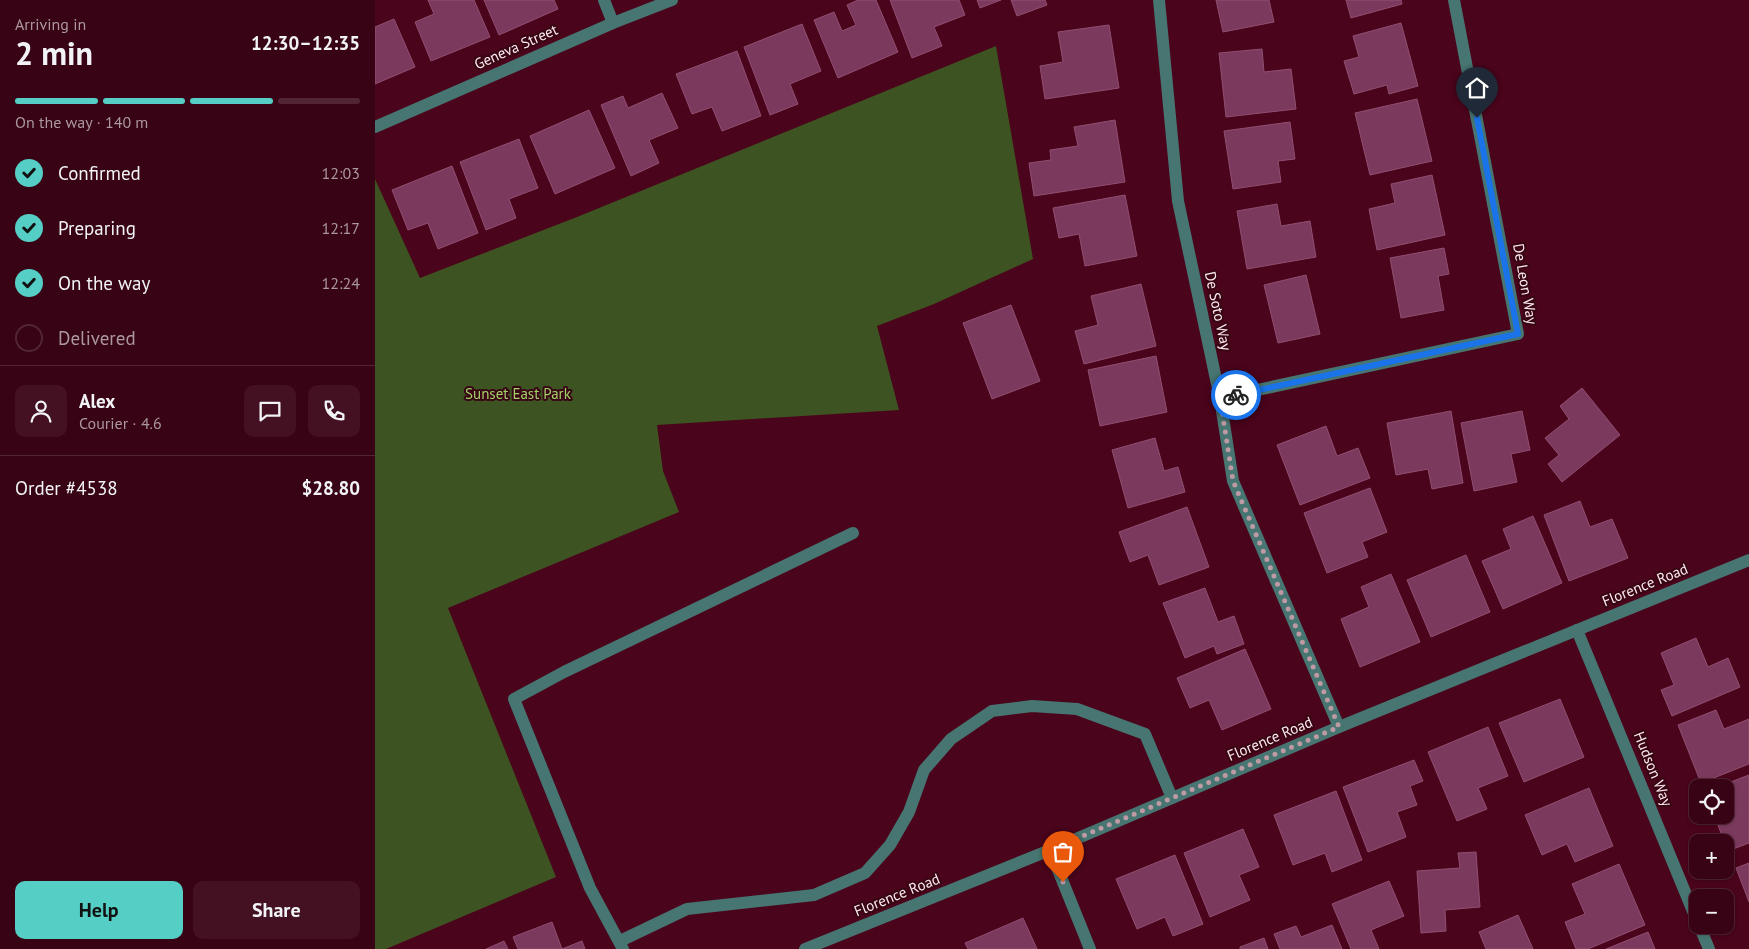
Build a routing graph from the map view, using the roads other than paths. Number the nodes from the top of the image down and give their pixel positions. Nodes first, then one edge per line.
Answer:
1 (604, 0) edge
2 (672, 0) edge
3 (1159, 0) edge
4 (1454, 0) edge
5 (613, 23) junction
6 (375, 127) edge
7 (1220, 398) junction
8 (853, 533) dead end
9 (1749, 560) edge
10 (1577, 630) junction
11 (1339, 727) junction
12 (1172, 798) junction
13 (1050, 850) junction
14 (1689, 902) edge
15 (1703, 934) edge
16 (622, 945) edge
17 (805, 949) edge
18 (1090, 949) edge
19 (1709, 949) edge

1 - 5 street
2 - 5 street, Geneva Street
3 - 7 street, De Soto Way
4 - 7 street, De Leon Way
5 - 6 street, Geneva Street
7 - 11 street, De Soto Way
8 - 16 street
9 - 10 street, Florence Road
10 - 11 street, Florence Road
10 - 14 street, Hudson Way
11 - 12 street, Florence Road
12 - 13 street, Florence Road
12 - 16 street
13 - 17 street, Florence Road
13 - 18 street
15 - 19 street

